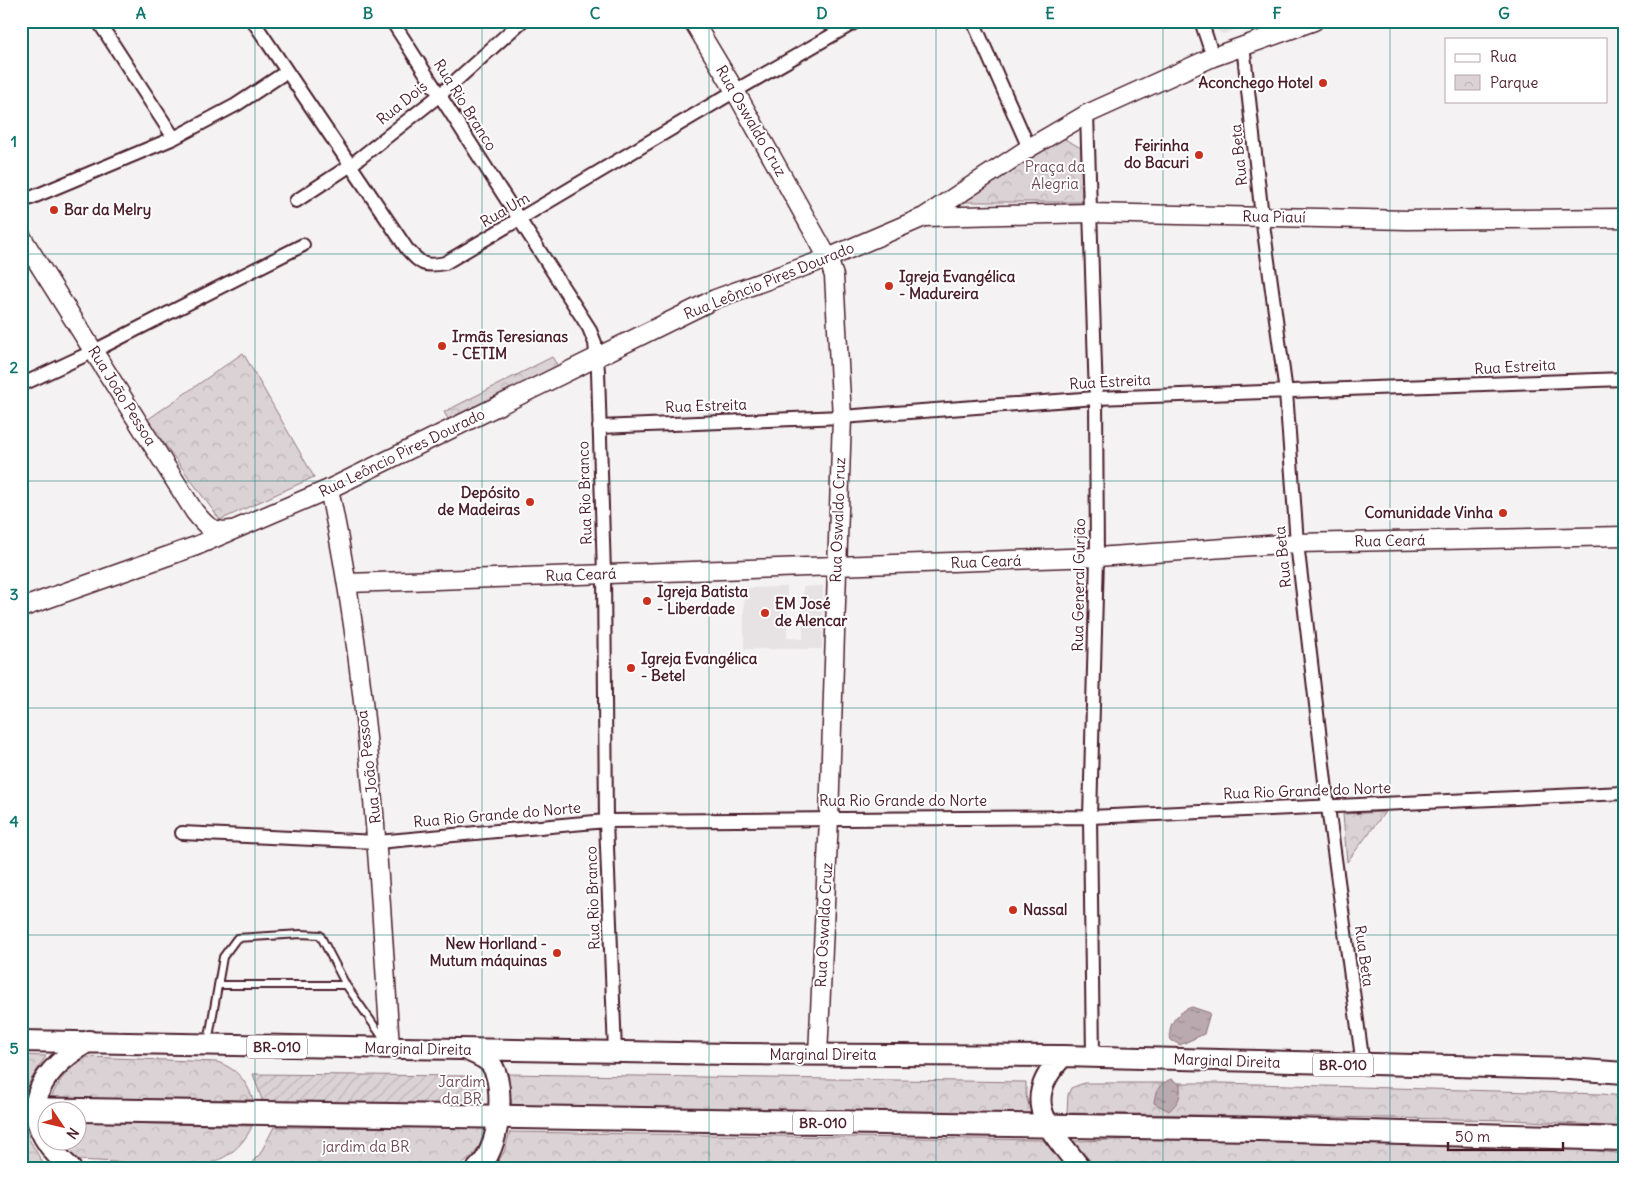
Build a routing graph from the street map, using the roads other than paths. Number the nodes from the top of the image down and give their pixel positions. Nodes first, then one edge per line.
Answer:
1 (98, 21) edge
2 (253, 21) edge
3 (392, 21) edge
4 (522, 21) edge
5 (692, 21) edge
6 (858, 21) edge
7 (973, 21) edge
8 (1201, 21) edge
9 (1314, 21) edge
10 (1243, 46) junction
11 (1213, 57) junction
12 (286, 72) junction
13 (735, 91) junction
14 (440, 94) junction
15 (1087, 114) junction
16 (174, 138) junction
17 (1029, 148) junction
18 (351, 165) junction
19 (296, 201) dead end
20 (21, 202) edge
21 (1090, 213) junction
22 (924, 217) junction
23 (1262, 217) junction
24 (1624, 218) edge
25 (518, 221) junction
26 (21, 236) edge
27 (303, 245) dead end
28 (828, 258) junction
29 (94, 351) junction
30 (597, 358) junction
31 (1624, 379) edge
32 (21, 385) edge
33 (1286, 392) junction
34 (1096, 398) junction
35 (842, 417) junction
36 (599, 426) junction
37 (329, 489) junction
38 (238, 528) junction
39 (1624, 536) edge
40 (1297, 543) junction
41 (1097, 557) junction
42 (836, 568) junction
43 (604, 574) junction
44 (348, 583) junction
45 (21, 608) edge
46 (1624, 794) edge
47 (1328, 807) junction
48 (1090, 817) junction
49 (829, 818) junction
50 (606, 821) junction
51 (182, 833) dead end
52 (378, 842) junction
53 (218, 985) junction
54 (346, 985) junction
55 (21, 1041) edge
56 (89, 1042) junction
57 (208, 1045) junction
58 (390, 1048) junction
59 (466, 1050) junction
60 (615, 1052) junction
61 (818, 1055) junction
62 (1063, 1056) junction
63 (1093, 1057) junction
64 (1363, 1065) junction
65 (1624, 1073) edge
66 (28, 1109) edge
67 (498, 1117) junction
68 (1050, 1127) junction
69 (1624, 1139) edge
70 (70, 1168) edge
71 (478, 1168) edge
72 (1080, 1168) edge

1 - 16 street
2 - 12 street, Rua Um
3 - 14 street, Rua Rio Branco
4 - 14 street, Rua Dois
5 - 13 street, Rua Oswaldo Cruz
6 - 13 street, Rua Um
7 - 17 street
8 - 11 street
9 - 10 street, Rua Leôncio Pires Dourado
10 - 11 street, Rua Leôncio Pires Dourado
10 - 23 street, Rua Beta
11 - 15 street, Rua Leôncio Pires Dourado
12 - 16 street
12 - 18 street, Rua Um
13 - 25 street, Rua Um
13 - 28 street, Rua Oswaldo Cruz
14 - 18 street, Rua Dois
14 - 25 street, Rua Rio Branco
15 - 17 street, Rua Leôncio Pires Dourado
15 - 21 street, Rua General Gurjão
16 - 20 street
17 - 22 street, Rua Leôncio Pires Dourado
18 - 19 street, Rua Dois
18 - 25 street, Rua Um
21 - 22 street, Rua Piauí
21 - 23 street, Rua Piauí
21 - 34 street, Rua General Gurjão
22 - 28 street, Rua Leôncio Pires Dourado
23 - 24 street, Rua Piauí
23 - 33 street, Rua Beta
25 - 30 street, Rua Rio Branco
26 - 29 street, Rua João Pessoa
27 - 29 street
28 - 30 street, Rua Leôncio Pires Dourado
28 - 35 street, Rua Oswaldo Cruz
29 - 32 street
29 - 38 street, Rua João Pessoa
30 - 36 street, Rua Rio Branco
30 - 37 street, Rua Leôncio Pires Dourado
31 - 33 street, Rua Estreita
33 - 34 street, Rua Estreita
33 - 40 street, Rua Beta
34 - 35 street, Rua Estreita
34 - 41 street, Rua General Gurjão
35 - 36 street, Rua Estreita
35 - 42 street, Rua Oswaldo Cruz
36 - 43 street, Rua Rio Branco
37 - 38 street, Rua Leôncio Pires Dourado
37 - 44 street, Rua João Pessoa
38 - 45 street, Rua Leôncio Pires Dourado
39 - 40 street, Rua Ceará
40 - 41 street, Rua Ceará
40 - 47 street, Rua Beta
41 - 42 street, Rua Ceará
41 - 48 street, Rua General Gurjão
42 - 43 street, Rua Ceará
42 - 49 street, Rua Oswaldo Cruz
43 - 44 street, Rua Ceará
43 - 50 street, Rua Rio Branco
44 - 52 street, Rua João Pessoa
46 - 47 street, Rua Rio Grande do Norte
47 - 48 street, Rua Rio Grande do Norte
47 - 64 street, Rua Beta
48 - 49 street, Rua Rio Grande do Norte
48 - 63 street, Rua General Gurjão
49 - 50 street, Rua Rio Grande do Norte
49 - 61 street, Rua Oswaldo Cruz
50 - 52 street, Rua Rio Grande do Norte
50 - 60 street, Rua Rio Branco
51 - 52 street, Rua Rio Grande do Norte
52 - 58 street, Rua João Pessoa
53 - 54 lane
53 - 54 lane
53 - 57 lane
54 - 58 lane
55 - 56 main road, Marginal Direita / BR-010
56 - 57 main road, Marginal Direita / BR-010
56 - 66 main road
57 - 58 main road, Marginal Direita / BR-010
58 - 59 main road, Marginal Direita / BR-010
59 - 60 main road, Marginal Direita / BR-010
59 - 67 main road
60 - 61 main road, Marginal Direita / BR-010
61 - 62 main road, Marginal Direita / BR-010
62 - 63 main road, Marginal Direita / BR-010
62 - 68 main road
63 - 64 main road, Marginal Direita / BR-010
64 - 65 main road, Marginal Direita / BR-010
66 - 67 highway, BR-010
66 - 70 main road
67 - 68 highway, BR-010
67 - 71 main road
68 - 69 highway, BR-010
68 - 72 main road

